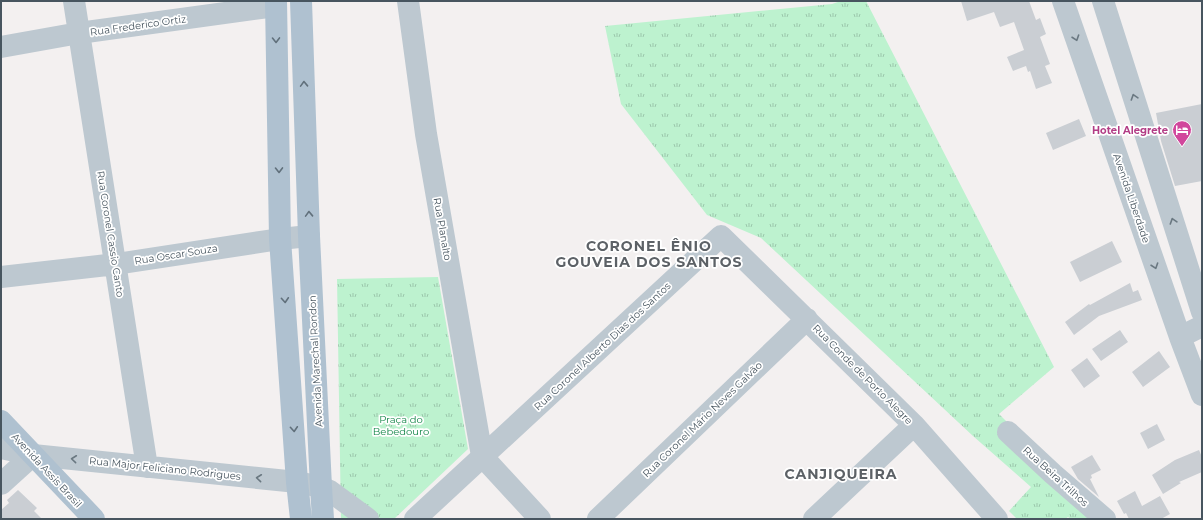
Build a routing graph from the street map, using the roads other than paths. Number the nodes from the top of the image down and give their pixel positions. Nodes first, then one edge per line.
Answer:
1 (74, 1) edge
2 (301, 1) edge
3 (408, 1) edge
4 (1063, 1) edge
5 (1103, 1) edge
6 (276, 3) edge
7 (79, 33) junction
8 (1, 47) edge
9 (309, 236) junction
10 (721, 236) joint
11 (280, 239) junction
12 (116, 264) junction
13 (1, 277) edge
14 (1202, 312) edge
15 (807, 319) junction
16 (1202, 326) edge
17 (1180, 337) junction
18 (1202, 395) edge
19 (1, 421) edge
20 (914, 425) junction
21 (1008, 432) dead end
22 (1, 448) edge
23 (33, 454) junction
24 (482, 456) junction
25 (147, 467) junction
26 (297, 482) junction
27 (1, 484) edge
28 (321, 487) junction
29 (94, 519) edge
30 (301, 519) edge
31 (323, 519) edge
32 (368, 519) edge
33 (415, 519) edge
34 (540, 519) edge
35 (598, 519) edge
36 (814, 519) edge
37 (997, 519) edge
38 (1105, 519) edge

1 - 7 street, Rua Coronel Cassio Canto
9 -> 2 main road, Avenida Marechal Rondon
3 - 24 street, Rua Planalto
4 -> 17 street, Avenida Liberdade
14 -> 5 street
6 - 7 street, Rua Frederico Ortiz
6 -> 11 main road
7 - 8 street, Rua Frederico Ortiz
7 - 12 street, Rua Coronel Cassio Canto
9 - 11 street
9 - 28 main road, Avenida Marechal Rondon
10 - 15 street, Rua Conde de Porto Alegre
10 - 24 street, Rua Coronel Alberto Dias dos Santos
11 - 12 street, Rua Oscar Souza
11 -> 26 main road
12 - 13 street, Rua Oscar Souza
12 - 25 street, Rua Coronel Cassio Canto
15 - 20 street, Rua Conde de Porto Alegre
15 - 35 street, Rua Coronel Mário Neves Galvão
16 - 17 street
17 - 18 street, Avenida Liberdade
19 - 23 main road, Avenida Assis Brasil
20 - 36 street
20 - 37 street, Rua Conde de Porto Alegre
21 - 38 street, Rua Beira Trilhos
22 - 23 street, Rua Major Feliciano Rodrigues
25 -> 23 street, Rua Major Feliciano Rodrigues
23 - 27 street
23 - 29 main road, Avenida Assis Brasil
24 - 33 street, Rua Coronel Alberto Dias dos Santos
24 - 34 street
26 -> 25 street, Rua Major Feliciano Rodrigues
26 - 28 street
26 - 30 main road
28 - 31 main road, Avenida Marechal Rondon
28 - 32 street

